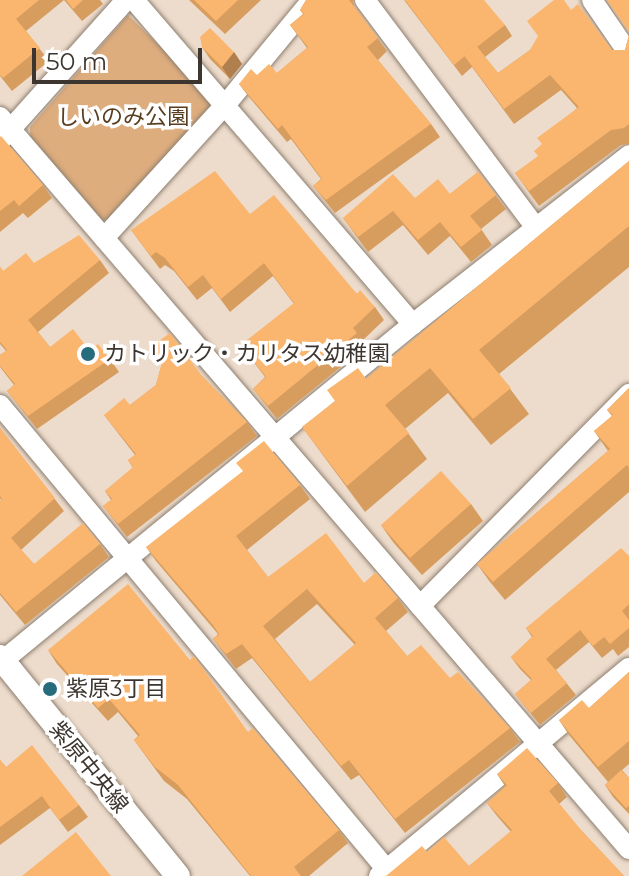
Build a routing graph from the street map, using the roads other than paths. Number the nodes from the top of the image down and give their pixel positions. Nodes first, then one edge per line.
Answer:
1 (126, 0) edge
2 (134, 0) edge
3 (312, 0) edge
4 (365, 0) edge
5 (592, 0) edge
6 (629, 54) edge
7 (226, 104) junction
8 (4, 129) edge
9 (629, 155) edge
10 (537, 229) junction
11 (104, 238) junction
12 (413, 324) junction
13 (629, 394) edge
14 (0, 405) edge
15 (276, 440) junction
16 (128, 560) junction
17 (420, 606) junction
18 (1, 660) edge
19 (629, 668) edge
20 (539, 743) junction
21 (629, 849) edge
22 (386, 874) edge
23 (178, 876) edge

1 - 8 street
2 - 7 street
3 - 7 street
4 - 10 street
5 - 6 street
7 - 11 street
7 - 12 street
8 - 11 street
9 - 10 street
10 - 12 street
11 - 15 street
12 - 15 street
13 - 17 street
14 - 16 street
15 - 16 street
15 - 17 street
16 - 18 street
16 - 22 street
17 - 20 street
18 - 23 street, 紫原中央線
19 - 20 street
20 - 21 street
20 - 22 street

